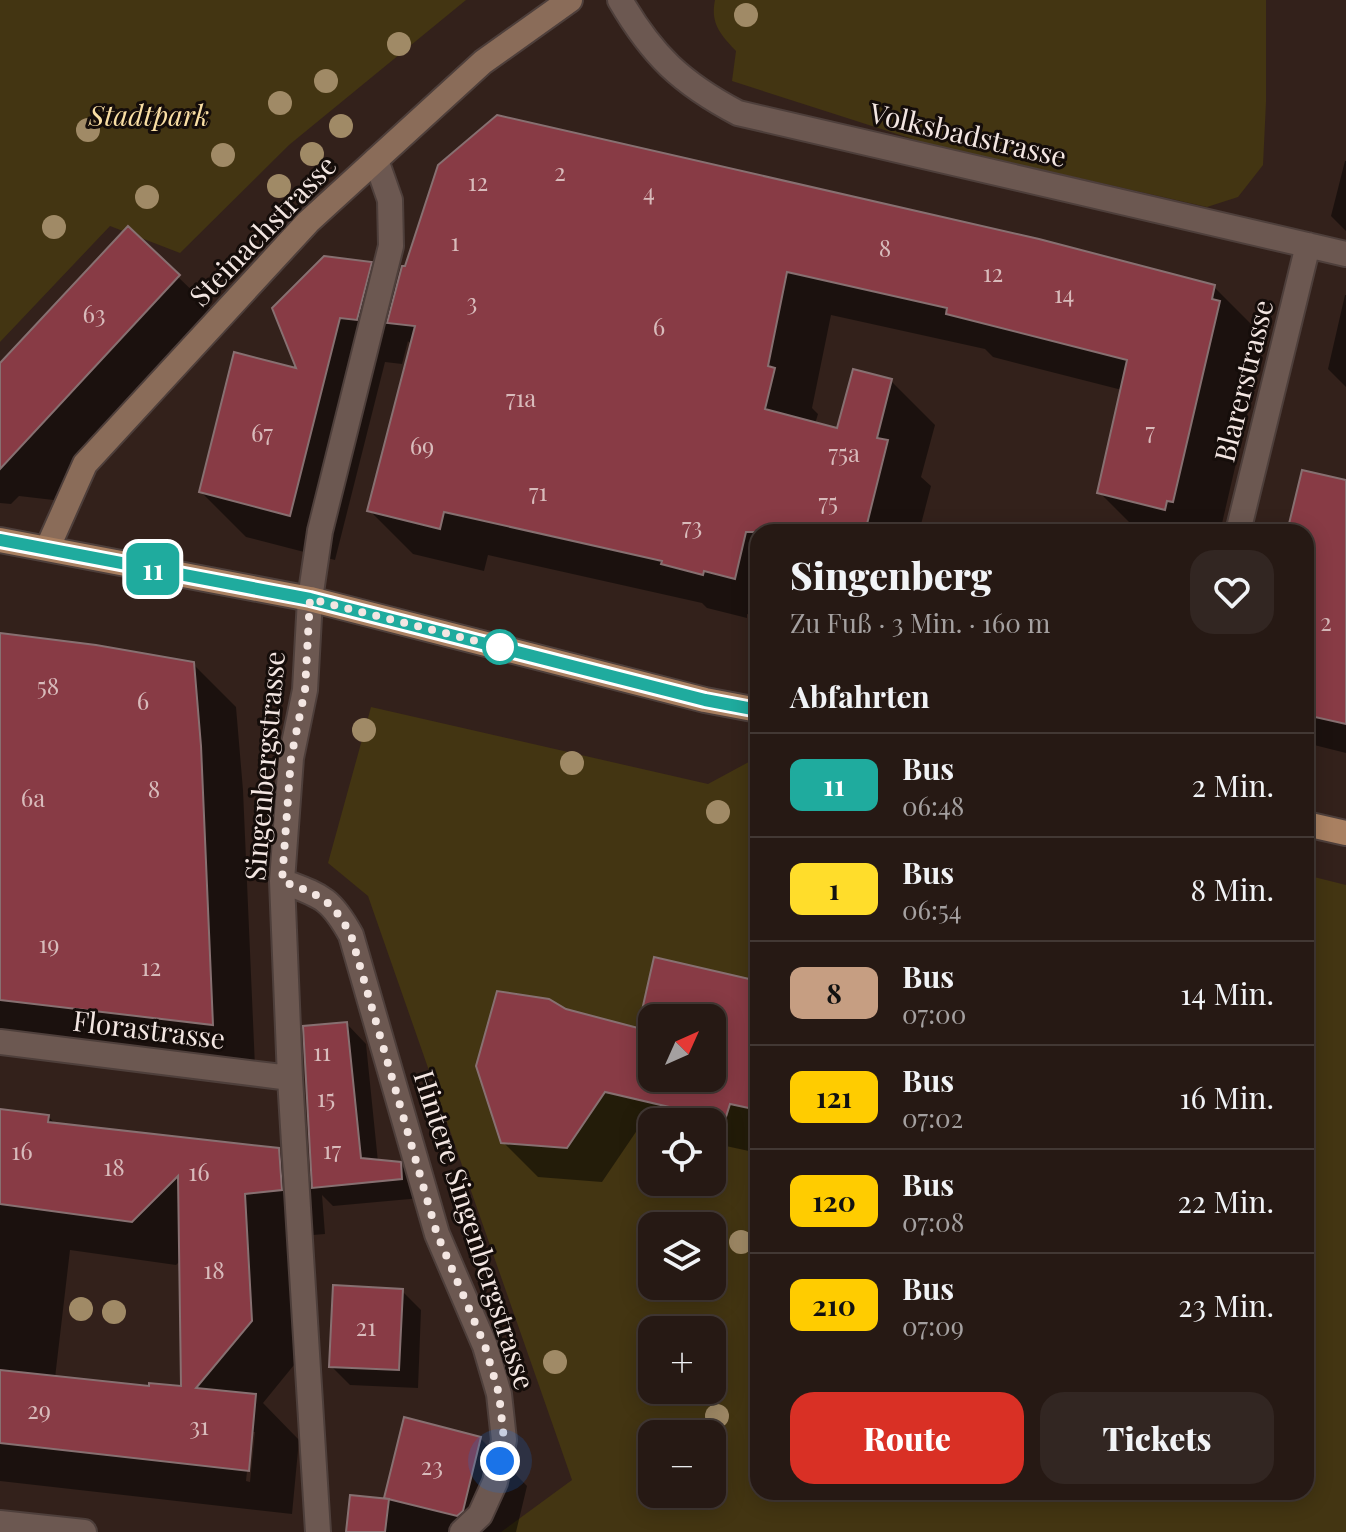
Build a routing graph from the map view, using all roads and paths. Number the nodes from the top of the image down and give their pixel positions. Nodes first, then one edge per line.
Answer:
1 (570, 0) edge
2 (620, 0) edge
3 (376, 160) junction
4 (1308, 245) junction
5 (1346, 254) edge
6 (1240, 524) edge
7 (0, 540) edge
8 (48, 547) junction
9 (310, 599) junction
10 (750, 708) edge
11 (1314, 826) edge
12 (1346, 833) edge
13 (282, 881) junction
14 (0, 1042) edge
15 (290, 1078) junction
16 (0, 1523) edge
17 (84, 1532) edge
18 (318, 1532) edge
19 (462, 1532) edge

1 - 3 main road, Steinachstrasse
2 - 4 street, Volksbadstrasse
3 - 8 main road, Steinachstrasse
3 - 9 street, Singenbergstrasse
4 - 5 street, Volksbadstrasse
4 - 6 street, Blarerstrasse
7 - 8 main road
8 - 9 main road
9 - 10 main road
9 - 13 street, Singenbergstrasse
11 - 12 main road
13 - 15 street, Singenbergstrasse
13 - 19 street, Hintere Singenbergstrasse
14 - 15 street, Florastrasse
15 - 18 street, Singenbergstrasse
16 - 17 street

